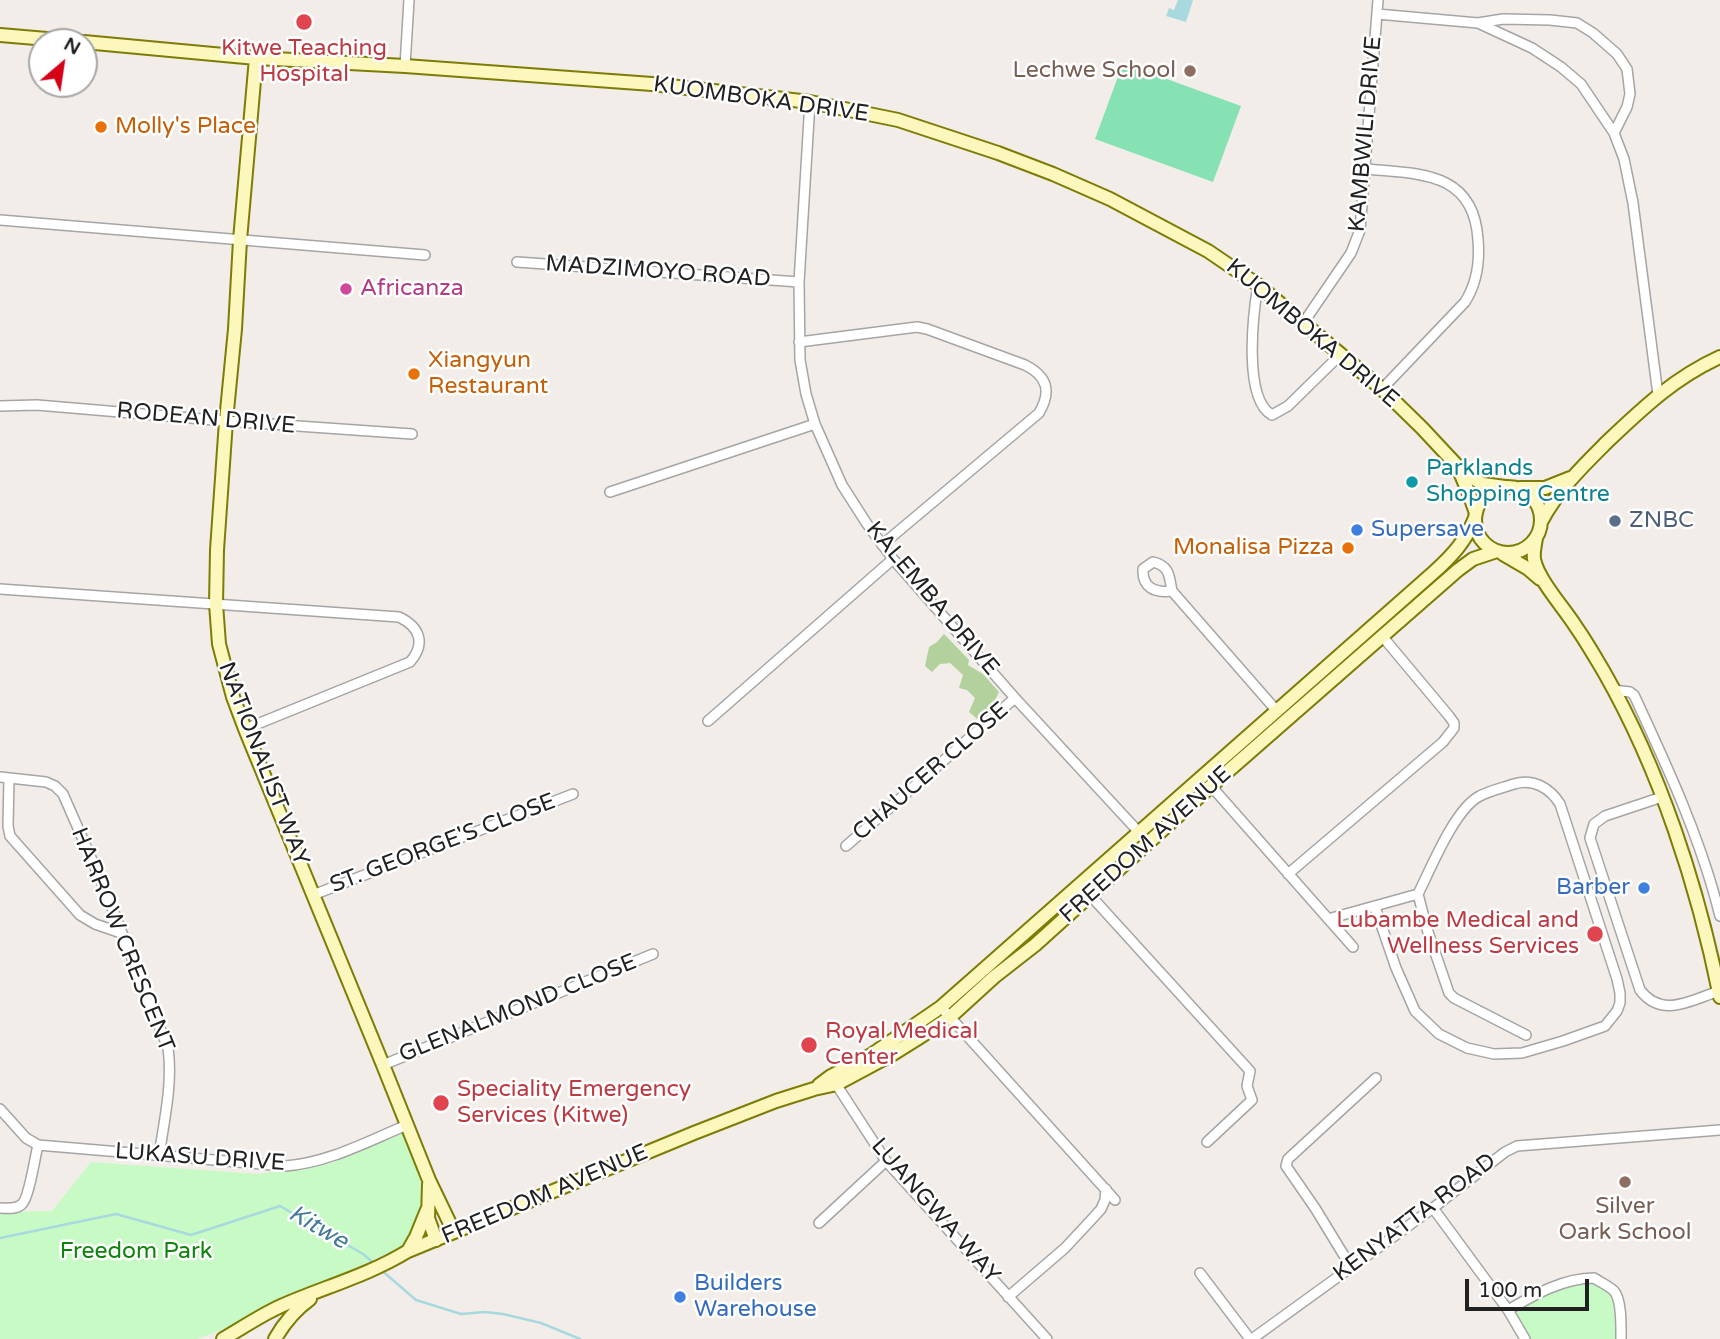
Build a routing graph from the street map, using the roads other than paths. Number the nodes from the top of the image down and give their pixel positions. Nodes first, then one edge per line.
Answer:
1 (409, 0) edge
2 (1378, 0) edge
3 (1377, 14) junction
4 (1478, 23) junction
5 (0, 35) edge
6 (28, 37) edge
7 (98, 43) edge
8 (256, 58) junction
9 (405, 66) junction
10 (810, 102) junction
11 (1614, 133) junction
12 (1366, 169) junction
13 (0, 220) edge
14 (240, 240) junction
15 (425, 255) dead end
16 (517, 262) dead end
17 (799, 282) junction
18 (1258, 285) junction
19 (1304, 322) junction
20 (799, 342) junction
21 (1341, 354) junction
22 (1720, 357) edge
23 (1382, 389) junction
24 (1657, 396) junction
25 (0, 406) edge
26 (226, 421) junction
27 (816, 424) junction
28 (412, 434) dead end
29 (1457, 467) junction
30 (1572, 477) junction
31 (1510, 487) junction
32 (610, 492) dead end
33 (1475, 515) junction
34 (1541, 522) junction
35 (1536, 538) junction
36 (882, 545) junction
37 (1499, 552) junction
38 (893, 559) junction
39 (1548, 586) junction
40 (0, 589) edge
41 (1171, 591) dead end
42 (216, 604) junction
43 (1382, 636) junction
44 (1352, 645) junction
45 (1322, 688) junction
46 (1613, 690) junction
47 (1015, 698) junction
48 (1276, 710) junction
49 (708, 722) dead end
50 (245, 729) junction
51 (1662, 755) junction
52 (1647, 762) junction
53 (5, 777) edge
54 (1211, 786) junction
55 (573, 794) dead end
56 (1662, 797) junction
57 (1144, 837) junction
58 (846, 846) dead end
59 (1288, 874) junction
60 (1418, 894) junction
61 (313, 895) junction
62 (1090, 895) junction
63 (1375, 906) junction
64 (1720, 916) edge
65 (1328, 919) junction
66 (121, 933) junction
67 (1353, 947) dead end
68 (653, 954) dead end
69 (1719, 994) edge
70 (941, 1007) junction
71 (949, 1018) junction
72 (1526, 1035) dead end
73 (383, 1065) junction
74 (1376, 1078) dead end
75 (834, 1080) junction
76 (0, 1109) edge
77 (407, 1125) junction
78 (1720, 1130) edge
79 (1207, 1142) dead end
80 (38, 1145) junction
81 (159, 1156) junction
82 (886, 1161) junction
83 (429, 1180) junction
84 (1105, 1189) junction
85 (1115, 1200) dead end
86 (428, 1207) junction
87 (0, 1208) edge
88 (1433, 1208) junction
89 (819, 1223) dead end
90 (454, 1232) junction
91 (436, 1240) junction
92 (408, 1251) junction
93 (1351, 1267) junction
94 (1200, 1273) dead end
95 (318, 1292) junction
96 (1008, 1297) junction
97 (1508, 1310) junction
98 (223, 1339) edge
99 (275, 1339) edge
100 (1047, 1339) edge
101 (1251, 1339) edge
102 (1525, 1339) edge
103 (1621, 1339) edge

1 - 9 street
2 - 3 street, KAMBWILI DRIVE
3 - 4 street
3 - 12 street, KAMBWILI DRIVE
4 - 11 street
4 - 11 street
5 - 6 main road, KUOMBOKA DRIVE
7 - 8 main road, KUOMBOKA DRIVE
8 - 9 main road, KUOMBOKA DRIVE
8 - 14 main road, NATIONALIST WAY
9 - 10 main road, KUOMBOKA DRIVE
10 - 17 street, KALEMBA DRIVE
10 - 18 main road, KUOMBOKA DRIVE
11 - 24 street
12 - 19 street, KAMBWILI DRIVE
12 - 23 street
13 - 14 street
14 - 15 street
14 - 26 main road, NATIONALIST WAY
16 - 17 street, MADZIMOYO ROAD
17 - 20 street, KALEMBA DRIVE
18 - 19 main road, KUOMBOKA DRIVE
18 - 21 street
19 - 21 main road, KUOMBOKA DRIVE
20 - 27 street, KALEMBA DRIVE
20 - 36 street
21 - 23 main road, KUOMBOKA DRIVE
22 - 24 main road
23 - 29 main road, KUOMBOKA DRIVE
24 - 30 main road
25 - 26 street, RODEAN DRIVE
26 - 28 street, RODEAN DRIVE
26 - 42 main road, NATIONALIST WAY
27 - 32 street
27 - 36 street, KALEMBA DRIVE
29 - 31 main road
29 - 33 main road
30 - 31 main road
30 - 34 main road
31 - 33 main road
31 - 34 main road
33 - 37 main road
33 - 44 main road, FREEDOM AVENUE
34 - 35 main road
35 - 37 main road
35 - 39 main road
36 - 38 street, KALEMBA DRIVE
37 - 39 main road
37 - 43 main road, FREEDOM AVENUE
38 - 47 street, KALEMBA DRIVE
38 - 49 street
39 - 46 main road
40 - 42 street
41 - 48 street
42 - 50 main road, NATIONALIST WAY
42 - 50 street
43 - 45 main road, FREEDOM AVENUE
43 - 59 street
44 - 45 main road
44 - 48 main road, FREEDOM AVENUE
45 - 54 main road, FREEDOM AVENUE
46 - 51 street
46 - 52 main road
47 - 57 street, KALEMBA DRIVE
47 - 58 street, CHAUCER CLOSE
48 - 57 main road, FREEDOM AVENUE
50 - 61 main road, NATIONALIST WAY
51 - 52 street
51 - 64 street
52 - 56 main road
53 - 66 street
53 - 66 street, HARROW CRESCENT
54 - 57 main road, FREEDOM AVENUE
54 - 59 street
55 - 61 street, ST. GEORGE'S CLOSE
56 - 69 main road
56 - 69 street
57 - 62 main road, FREEDOM AVENUE
57 - 70 main road, FREEDOM AVENUE
59 - 65 street
60 - 63 street
60 - 63 street
60 - 72 street
61 - 73 main road, NATIONALIST WAY
62 - 71 main road, FREEDOM AVENUE
62 - 79 street
63 - 65 street
65 - 67 street
66 - 81 street, HARROW CRESCENT
68 - 73 street, GLENALMOND CLOSE
70 - 71 street
70 - 75 main road, FREEDOM AVENUE
71 - 75 main road, FREEDOM AVENUE
71 - 84 street
73 - 77 main road, NATIONALIST WAY
74 - 93 street
75 - 82 street, LUANGWA WAY
75 - 90 main road, FREEDOM AVENUE
76 - 80 street
77 - 81 street, LUKASU DRIVE
77 - 83 main road, NATIONALIST WAY
78 - 88 street, KENYATTA ROAD
80 - 81 street, LUKASU DRIVE
80 - 87 street
82 - 89 street
82 - 96 street, LUANGWA WAY
83 - 86 main road
83 - 90 main road, NATIONALIST WAY
84 - 85 street
84 - 96 street
86 - 91 main road
86 - 92 main road
88 - 93 street, KENYATTA ROAD
88 - 97 street
90 - 91 main road, FREEDOM AVENUE
91 - 92 main road, FREEDOM AVENUE
92 - 95 main road, FREEDOM AVENUE
93 - 101 street, KENYATTA ROAD
94 - 101 street
95 - 98 main road, FREEDOM AVENUE
95 - 99 main road, FREEDOM AVENUE
96 - 100 street, LUANGWA WAY
97 - 102 street
97 - 103 street

